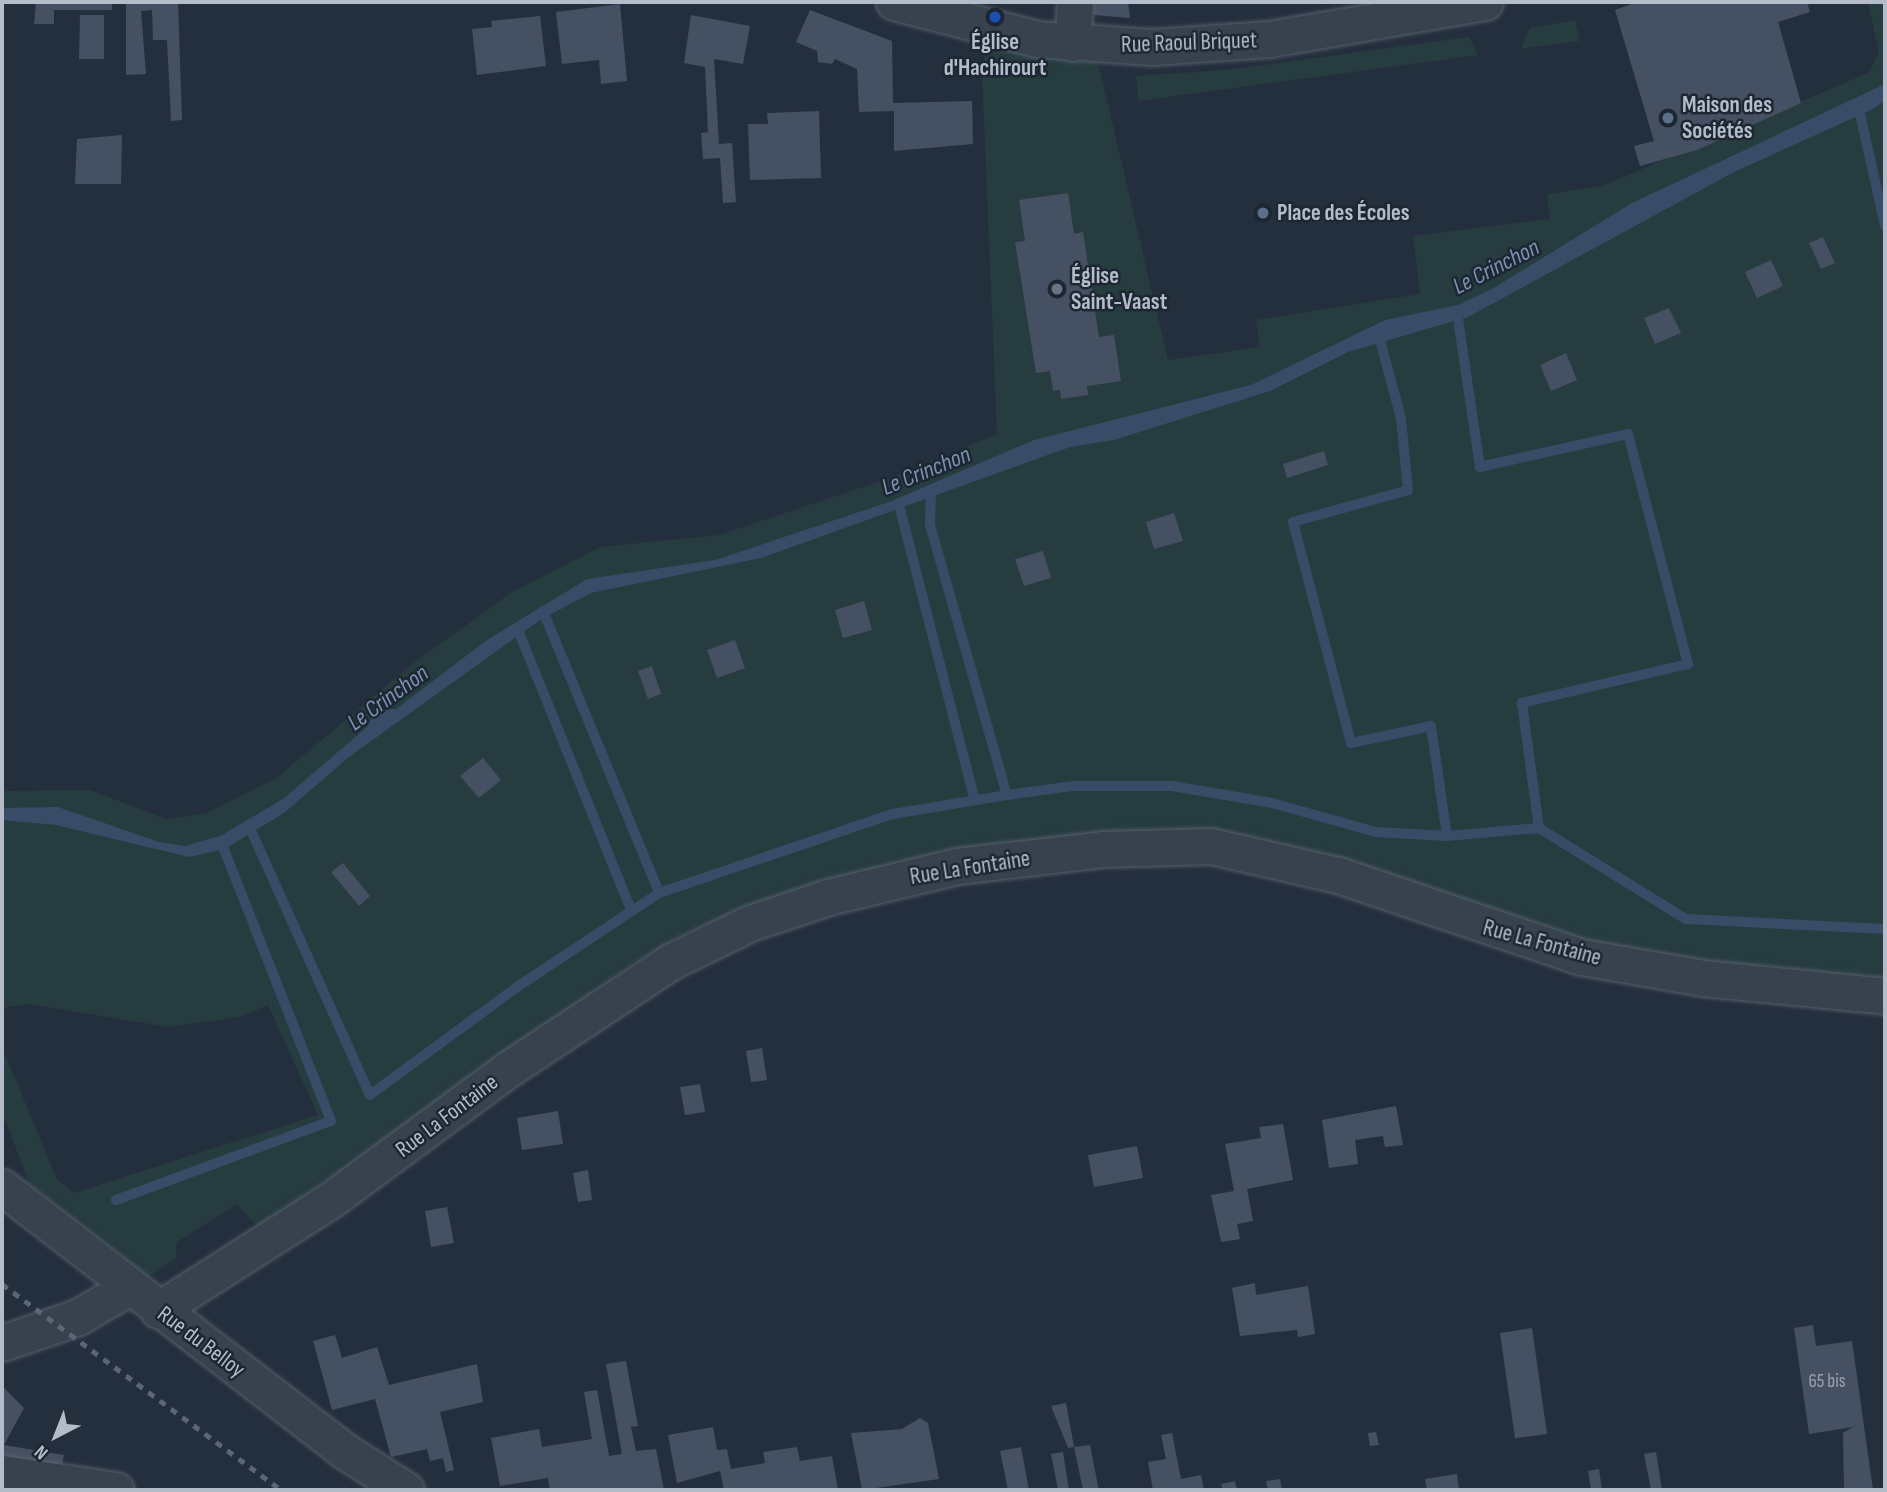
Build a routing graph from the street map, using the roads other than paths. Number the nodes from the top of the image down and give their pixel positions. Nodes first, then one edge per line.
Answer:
1 (894, 2) edge
2 (1075, 2) edge
3 (1485, 2) edge
4 (1072, 43) junction
5 (1885, 996) edge
6 (2, 1187) edge
7 (129, 1287) junction
8 (158, 1310) junction
9 (2, 1343) edge
10 (2, 1472) edge
11 (116, 1490) edge
12 (406, 1490) edge

1 - 4 street, Rue Raoul Briquet
2 - 4 street
3 - 4 street, Rue Raoul Briquet
5 - 8 street, Rue La Fontaine
6 - 7 street, Rue du Belloy
7 - 8 street, Rue du Belloy
7 - 9 street
8 - 12 street, Rue du Belloy
10 - 11 street

